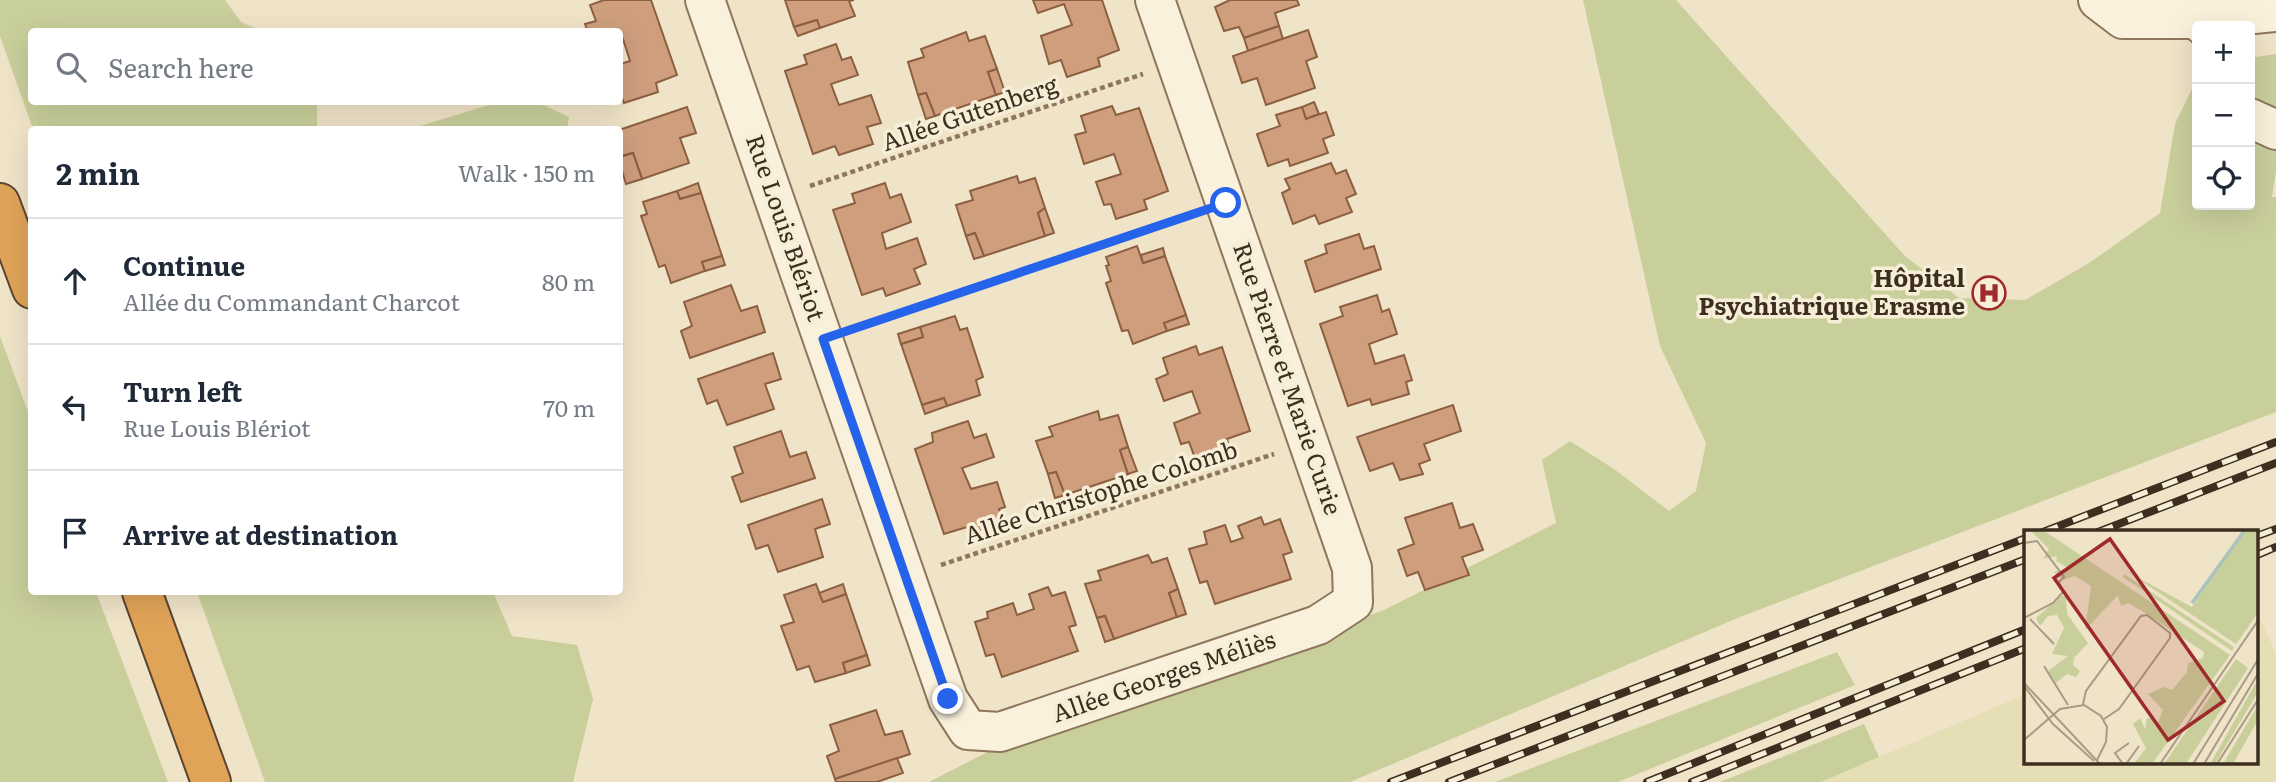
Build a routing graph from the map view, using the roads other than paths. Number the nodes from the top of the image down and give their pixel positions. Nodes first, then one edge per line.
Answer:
1 (705, 0) edge
2 (1155, 0) edge
3 (2098, 0) edge
4 (2276, 12) edge
5 (2210, 21) edge
6 (2192, 22) edge
7 (2255, 120) edge
8 (2276, 130) edge
9 (0, 203) edge
10 (28, 278) edge
11 (143, 595) edge
12 (1353, 602) joint
13 (968, 730) joint
14 (211, 782) edge

1 - 13 street, Rue Louis Blériot
2 - 12 street, Rue Pierre et Marie Curie
3 - 6 street
4 - 5 street
7 - 8 street
9 - 10 highway
11 - 14 highway
12 - 13 street, Allée Georges Méliès

